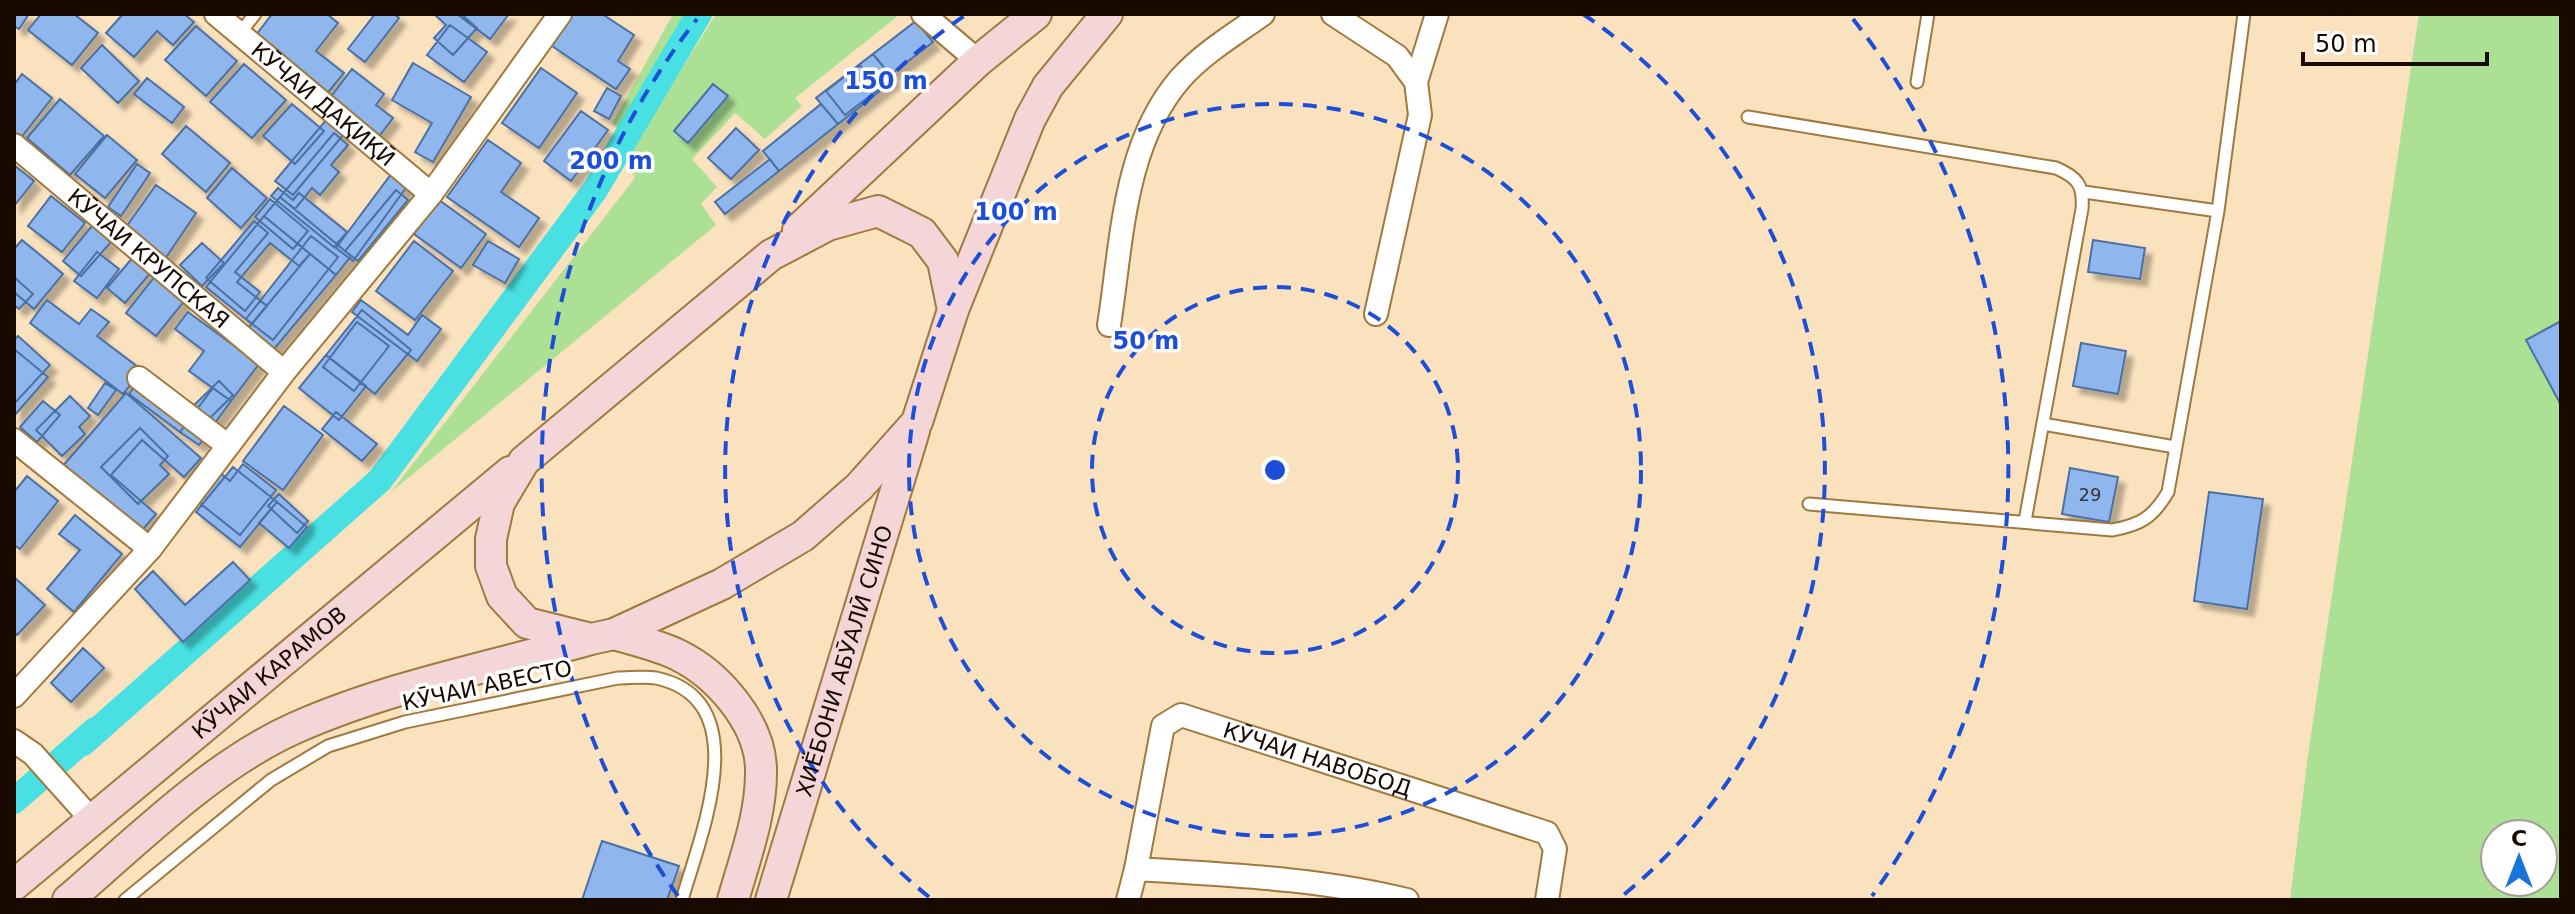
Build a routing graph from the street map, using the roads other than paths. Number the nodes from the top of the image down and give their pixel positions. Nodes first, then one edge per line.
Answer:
1 (216, 14) edge
2 (255, 14) edge
3 (560, 14) edge
4 (923, 14) edge
5 (1036, 14) edge
6 (1107, 14) edge
7 (1263, 14) edge
8 (1333, 14) edge
9 (1437, 14) edge
10 (1928, 14) edge
11 (2244, 14) edge
12 (240, 33) junction
13 (978, 61) junction
14 (1416, 82) junction
15 (1917, 82) dead end
16 (1748, 117) dead end
17 (14, 145) edge
18 (2084, 192) junction
19 (431, 194) junction
20 (2218, 211) junction
21 (771, 255) junction
22 (953, 310) junction
23 (1376, 314) dead end
24 (1109, 325) dead end
25 (284, 372) junction
26 (139, 378) dead end
27 (917, 422) junction
28 (2043, 424) junction
29 (14, 440) edge
30 (227, 445) junction
31 (2175, 447) junction
32 (524, 461) junction
33 (1809, 504) dead end
34 (2025, 521) junction
35 (150, 549) junction
36 (602, 636) junction
37 (14, 696) edge
38 (14, 741) edge
39 (91, 819) junction
40 (1136, 869) junction
41 (14, 885) edge
42 (68, 900) edge
43 (125, 900) edge
44 (682, 900) edge
45 (733, 900) edge
46 (771, 900) edge
47 (1128, 900) edge
48 (1407, 900) edge
49 (1547, 900) edge

1 - 12 street, КӮЧАИ ДАҚИҚӢ
2 - 12 lane
3 - 19 street
4 - 13 street
5 - 13 main road, КӮЧАИ КАРАМОВ
6 - 22 main road, КӮЧАИ КАРАМОВ
7 - 24 street
8 - 14 street
9 - 14 street
10 - 15 lane
11 - 20 lane
12 - 19 street, КӮЧАИ ДАҚИҚӢ
13 - 21 main road, КӮЧАИ КАРАМОВ
14 - 23 street
16 - 18 lane
17 - 25 street, КӮЧАИ КРУПСКАЯ
18 - 20 lane
18 - 28 lane
19 - 25 street
20 - 31 lane
21 - 22 main road, КӮЧАИ КАРАМОВ
21 - 32 main road, КӮЧАИ КАРАМОВ
22 - 27 main road, КӮЧАИ КАРАМОВ
25 - 30 street
26 - 30 street
27 - 36 main road, КӮЧАИ КАРАМОВ
27 - 46 main road, ХИЁБОНИ АБӮАЛӢ СИНО
28 - 31 lane
28 - 34 lane
29 - 35 street
30 - 35 street
31 - 34 lane
32 - 36 main road, КӮЧАИ КАРАМОВ
32 - 39 main road, КӮЧАИ КАРАМОВ
33 - 34 lane
35 - 37 street
36 - 42 main road, КӮЧАИ КАРАМОВ
36 - 45 main road, ХИЁБОНИ АБӮАЛӢ СИНО
38 - 39 street
39 - 41 main road, КӮЧАИ КАРАМОВ
40 - 47 street, КӮЧАИ НАВОБОД
40 - 48 street
40 - 49 street, КӮЧАИ НАВОБОД
43 - 44 lane, КӮЧАИ АВЕСТО

